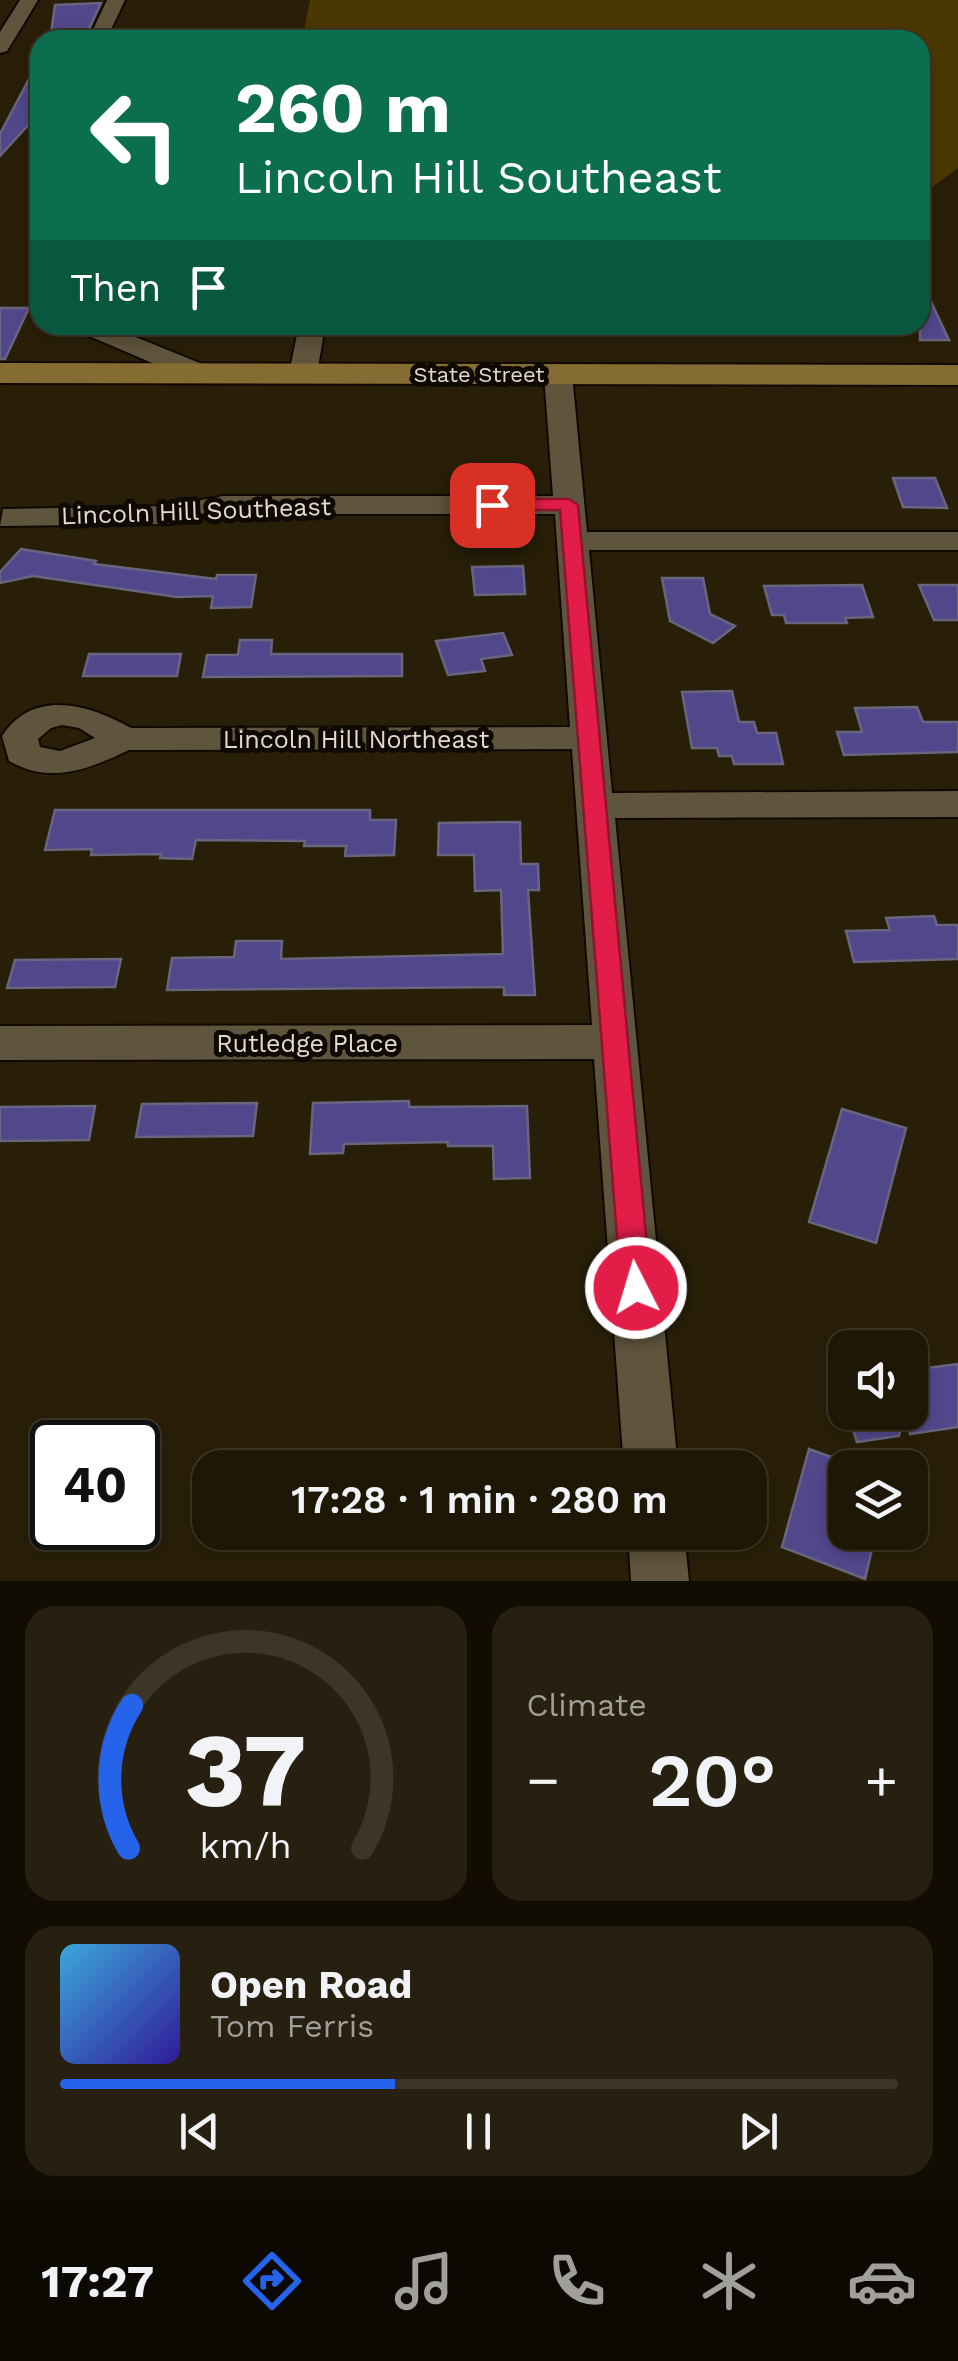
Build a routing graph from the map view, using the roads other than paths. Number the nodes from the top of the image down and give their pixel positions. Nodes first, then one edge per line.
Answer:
1 (29, 0) edge
2 (116, 0) edge
3 (133, 0) edge
4 (108, 18) junction
5 (102, 30) edge
6 (0, 47) edge
7 (108, 335) edge
8 (310, 335) edge
9 (0, 373) edge
10 (202, 374) junction
11 (304, 374) junction
12 (558, 374) junction
13 (958, 375) edge
14 (2, 518) dead end
15 (570, 523) junction
16 (958, 541) edge
17 (589, 738) junction
18 (124, 739) dead end
19 (958, 804) edge
20 (594, 806) junction
21 (615, 1042) junction
22 (0, 1043) edge
23 (649, 1450) edge
24 (657, 1550) edge
25 (660, 1581) edge

1 - 6 street
2 - 4 street
3 - 4 street
4 - 5 street
7 - 10 street
8 - 11 street
9 - 10 main road, State Street
10 - 11 main road, State Street
11 - 12 main road, State Street
12 - 13 main road, State Street
12 - 15 street
14 - 15 street, Lincoln Hill Southeast
15 - 16 street, Lincoln Hill Southeast
15 - 17 street
17 - 18 street, Lincoln Hill Northeast
17 - 20 street
19 - 20 street
20 - 21 street
21 - 22 street, Rutledge Place
21 - 23 street
24 - 25 street

